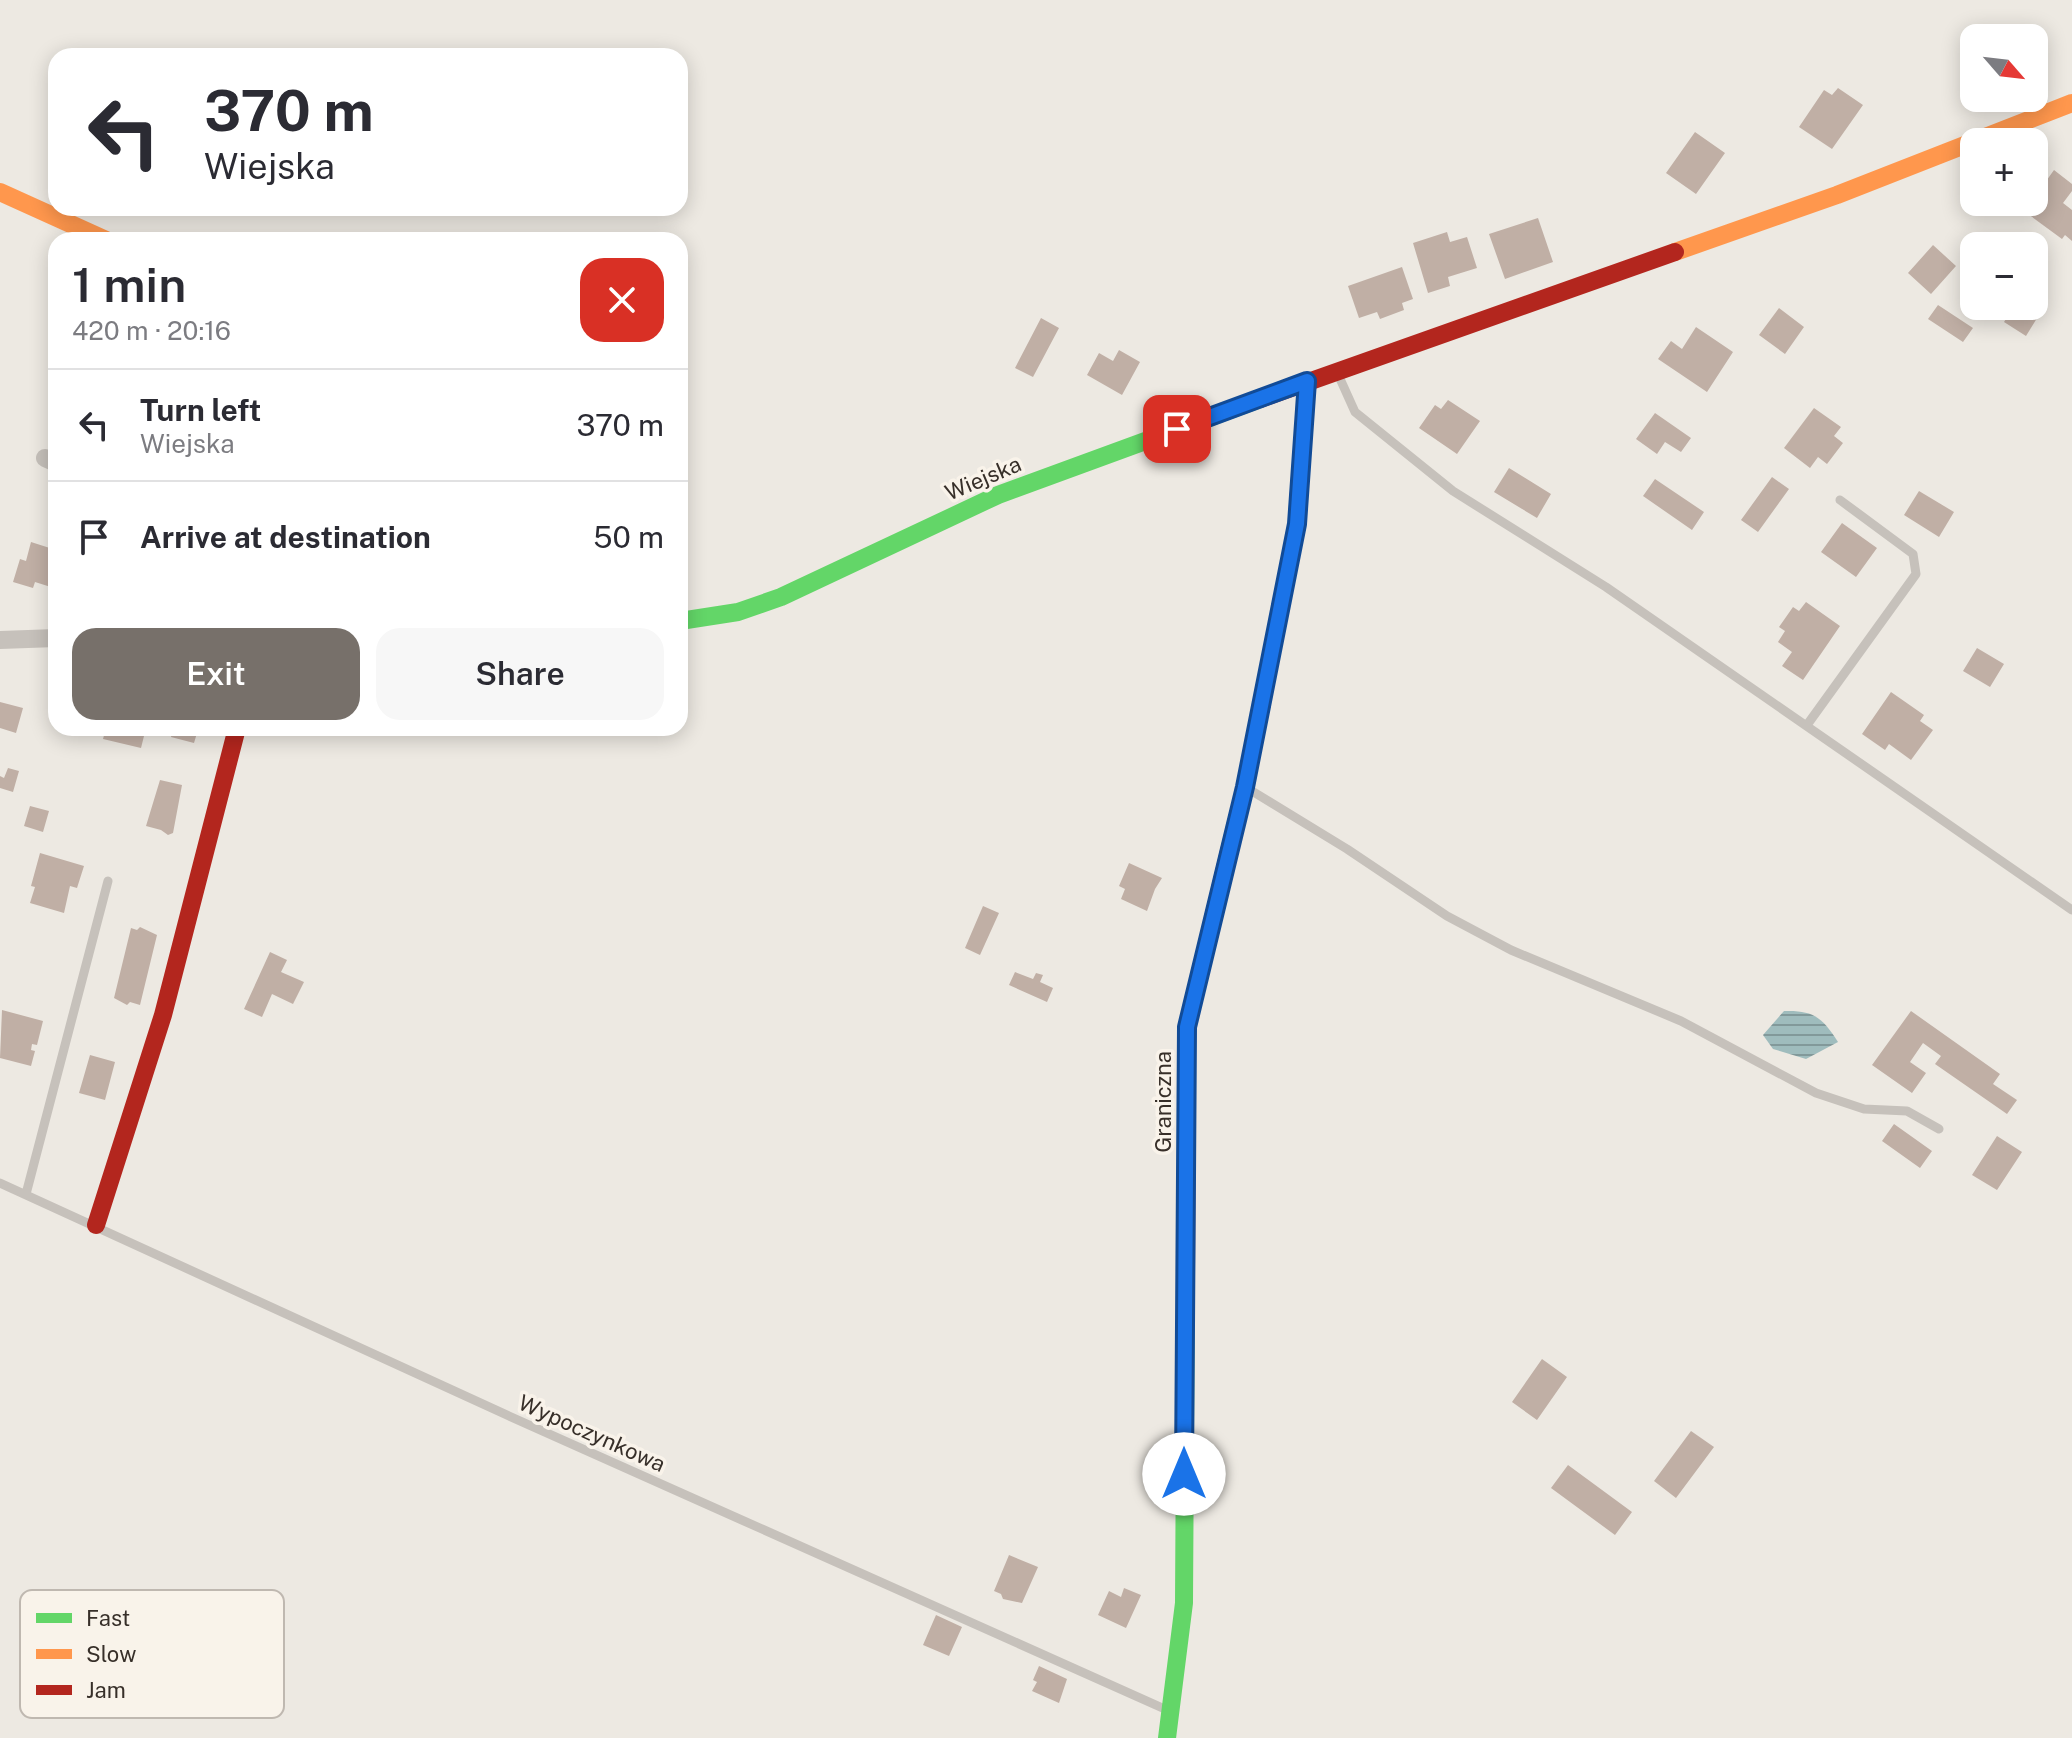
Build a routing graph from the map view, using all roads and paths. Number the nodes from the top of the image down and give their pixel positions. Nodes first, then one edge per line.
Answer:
1 (2072, 103) edge
2 (0, 192) edge
3 (48, 214) edge
4 (53, 216) edge
5 (88, 232) edge
6 (1337, 370) junction
7 (1307, 381) junction
8 (1840, 500) dead end
9 (688, 620) edge
10 (48, 638) edge
11 (0, 640) edge
12 (1807, 725) junction
13 (235, 736) edge
14 (1245, 787) junction
15 (108, 881) dead end
16 (2072, 910) edge
17 (1939, 1129) dead end
18 (0, 1183) edge
19 (26, 1194) junction
20 (96, 1225) junction
21 (1170, 1711) junction
22 (1167, 1738) edge

1 - 6 street, Wiejska
2 - 3 street
4 - 5 street
6 - 7 street, Wiejska
6 - 12 lane
7 - 9 street, Wiejska
7 - 14 street, Graniczna
8 - 12 lane
10 - 11 street
12 - 16 lane
13 - 20 street
14 - 17 lane
14 - 21 street, Graniczna
15 - 19 lane
18 - 19 lane, Wypoczynkowa
19 - 20 lane, Wypoczynkowa
20 - 21 lane, Wypoczynkowa
21 - 22 street, Graniczna

